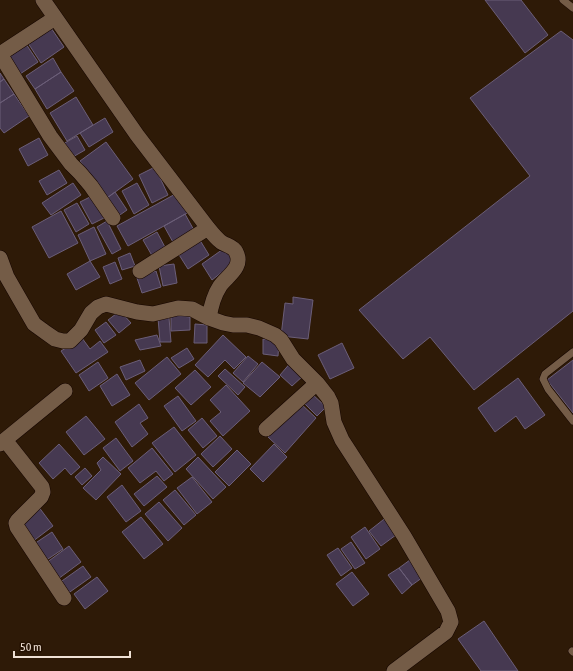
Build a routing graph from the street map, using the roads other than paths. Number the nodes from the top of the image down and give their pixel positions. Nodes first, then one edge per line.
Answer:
1 (43, 0) edge
2 (563, 0) edge
3 (573, 8) edge
4 (55, 18) junction
5 (0, 54) edge
6 (113, 218) dead end
7 (208, 228) junction
8 (0, 258) edge
9 (140, 271) dead end
10 (209, 318) junction
11 (573, 352) edge
12 (317, 383) junction
13 (65, 391) dead end
14 (573, 421) edge
15 (266, 429) dead end
16 (3, 442) edge
17 (64, 598) dead end
18 (394, 671) edge

1 - 4 street
2 - 3 lane
4 - 5 street
4 - 7 street
5 - 6 street
7 - 9 street
7 - 10 street
8 - 10 street
10 - 12 street
11 - 14 lane
12 - 15 street
12 - 18 street
13 - 16 street
16 - 17 street

